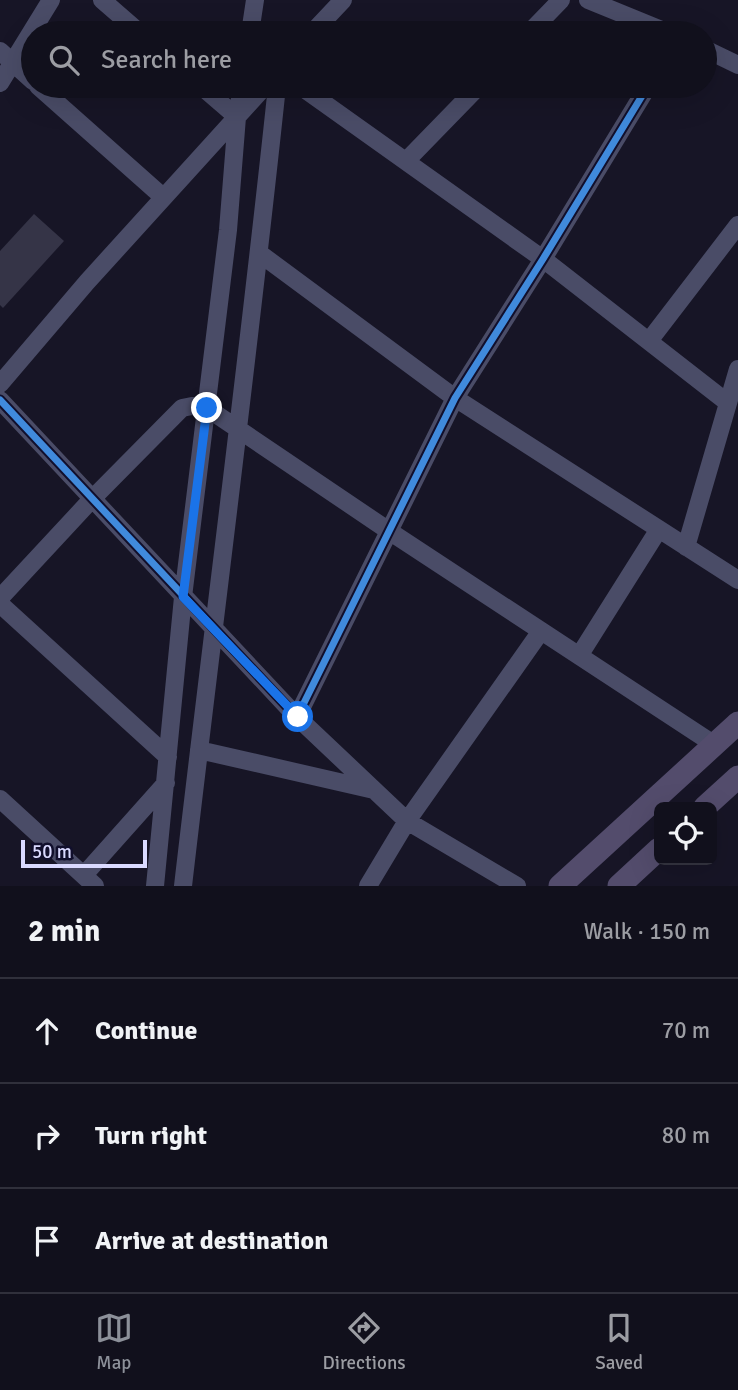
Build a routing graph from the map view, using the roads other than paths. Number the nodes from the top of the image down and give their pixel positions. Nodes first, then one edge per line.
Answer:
1 (51, 0) edge
2 (102, 0) edge
3 (255, 0) edge
4 (343, 0) edge
5 (561, 0) edge
6 (588, 0) edge
7 (35, 21) edge
8 (126, 21) edge
9 (252, 21) edge
10 (323, 21) edge
11 (541, 21) edge
12 (640, 21) edge
13 (21, 39) edge
14 (717, 55) edge
15 (7, 57) edge
16 (738, 65) edge
17 (21, 70) edge
18 (0, 83) edge
19 (52, 98) edge
20 (215, 98) edge
21 (240, 98) edge
22 (254, 98) edge
23 (276, 98) edge
24 (317, 98) edge
25 (466, 98) edge
26 (641, 98) edge
27 (237, 117) junction
28 (406, 161) junction
29 (163, 197) junction
30 (738, 225) edge
31 (260, 253) junction
32 (544, 259) junction
33 (649, 341) junction
34 (738, 369) edge
35 (0, 384) edge
36 (455, 398) junction
37 (0, 400) edge
38 (728, 403) junction
39 (207, 408) junction
40 (239, 429) junction
41 (92, 499) junction
42 (659, 529) junction
43 (389, 531) junction
44 (686, 547) junction
45 (738, 580) edge
46 (183, 597) junction
47 (0, 601) edge
48 (213, 628) junction
49 (541, 631) junction
50 (579, 656) junction
51 (298, 717) junction
52 (738, 723) edge
53 (715, 745) junction
54 (199, 750) junction
55 (168, 757) junction
56 (738, 777) edge
57 (166, 783) junction
58 (374, 790) junction
59 (0, 799) edge
60 (710, 802) edge
61 (407, 821) junction
62 (654, 854) edge
63 (89, 881) edge
64 (155, 886) edge
65 (183, 886) edge
66 (368, 886) edge
67 (517, 886) edge
68 (560, 886) edge
69 (619, 886) edge

1 - 7 street
2 - 8 street
3 - 9 street
4 - 10 street
5 - 11 street
6 - 12 street
13 - 15 street
14 - 16 street
15 - 17 street
15 - 18 street
19 - 29 street
20 - 27 street
21 - 27 street
22 - 27 street
23 - 31 street
24 - 28 street
25 - 28 street
26 - 32 street
27 - 29 street
27 - 39 street
28 - 32 street
29 - 35 street
30 - 33 street
31 - 36 street
31 - 40 street
32 - 33 street
32 - 36 street
33 - 38 street
34 - 38 street
36 - 42 street
36 - 43 street
37 - 41 street
38 - 44 street
39 - 40 street
39 - 41 street
39 - 46 street
40 - 43 street
40 - 48 street
41 - 46 street
41 - 47 street
42 - 44 street
42 - 50 street
43 - 49 street
43 - 51 street
44 - 45 street
46 - 48 street
46 - 55 street
47 - 55 street
48 - 51 street
48 - 54 street
49 - 50 street
49 - 61 street
50 - 53 street
51 - 58 street
52 - 53 main road
53 - 68 main road
54 - 58 street
54 - 65 street
55 - 57 street
56 - 60 main road
57 - 63 street
57 - 64 street
58 - 61 street
59 - 63 street
61 - 66 street
61 - 67 street
62 - 69 main road

